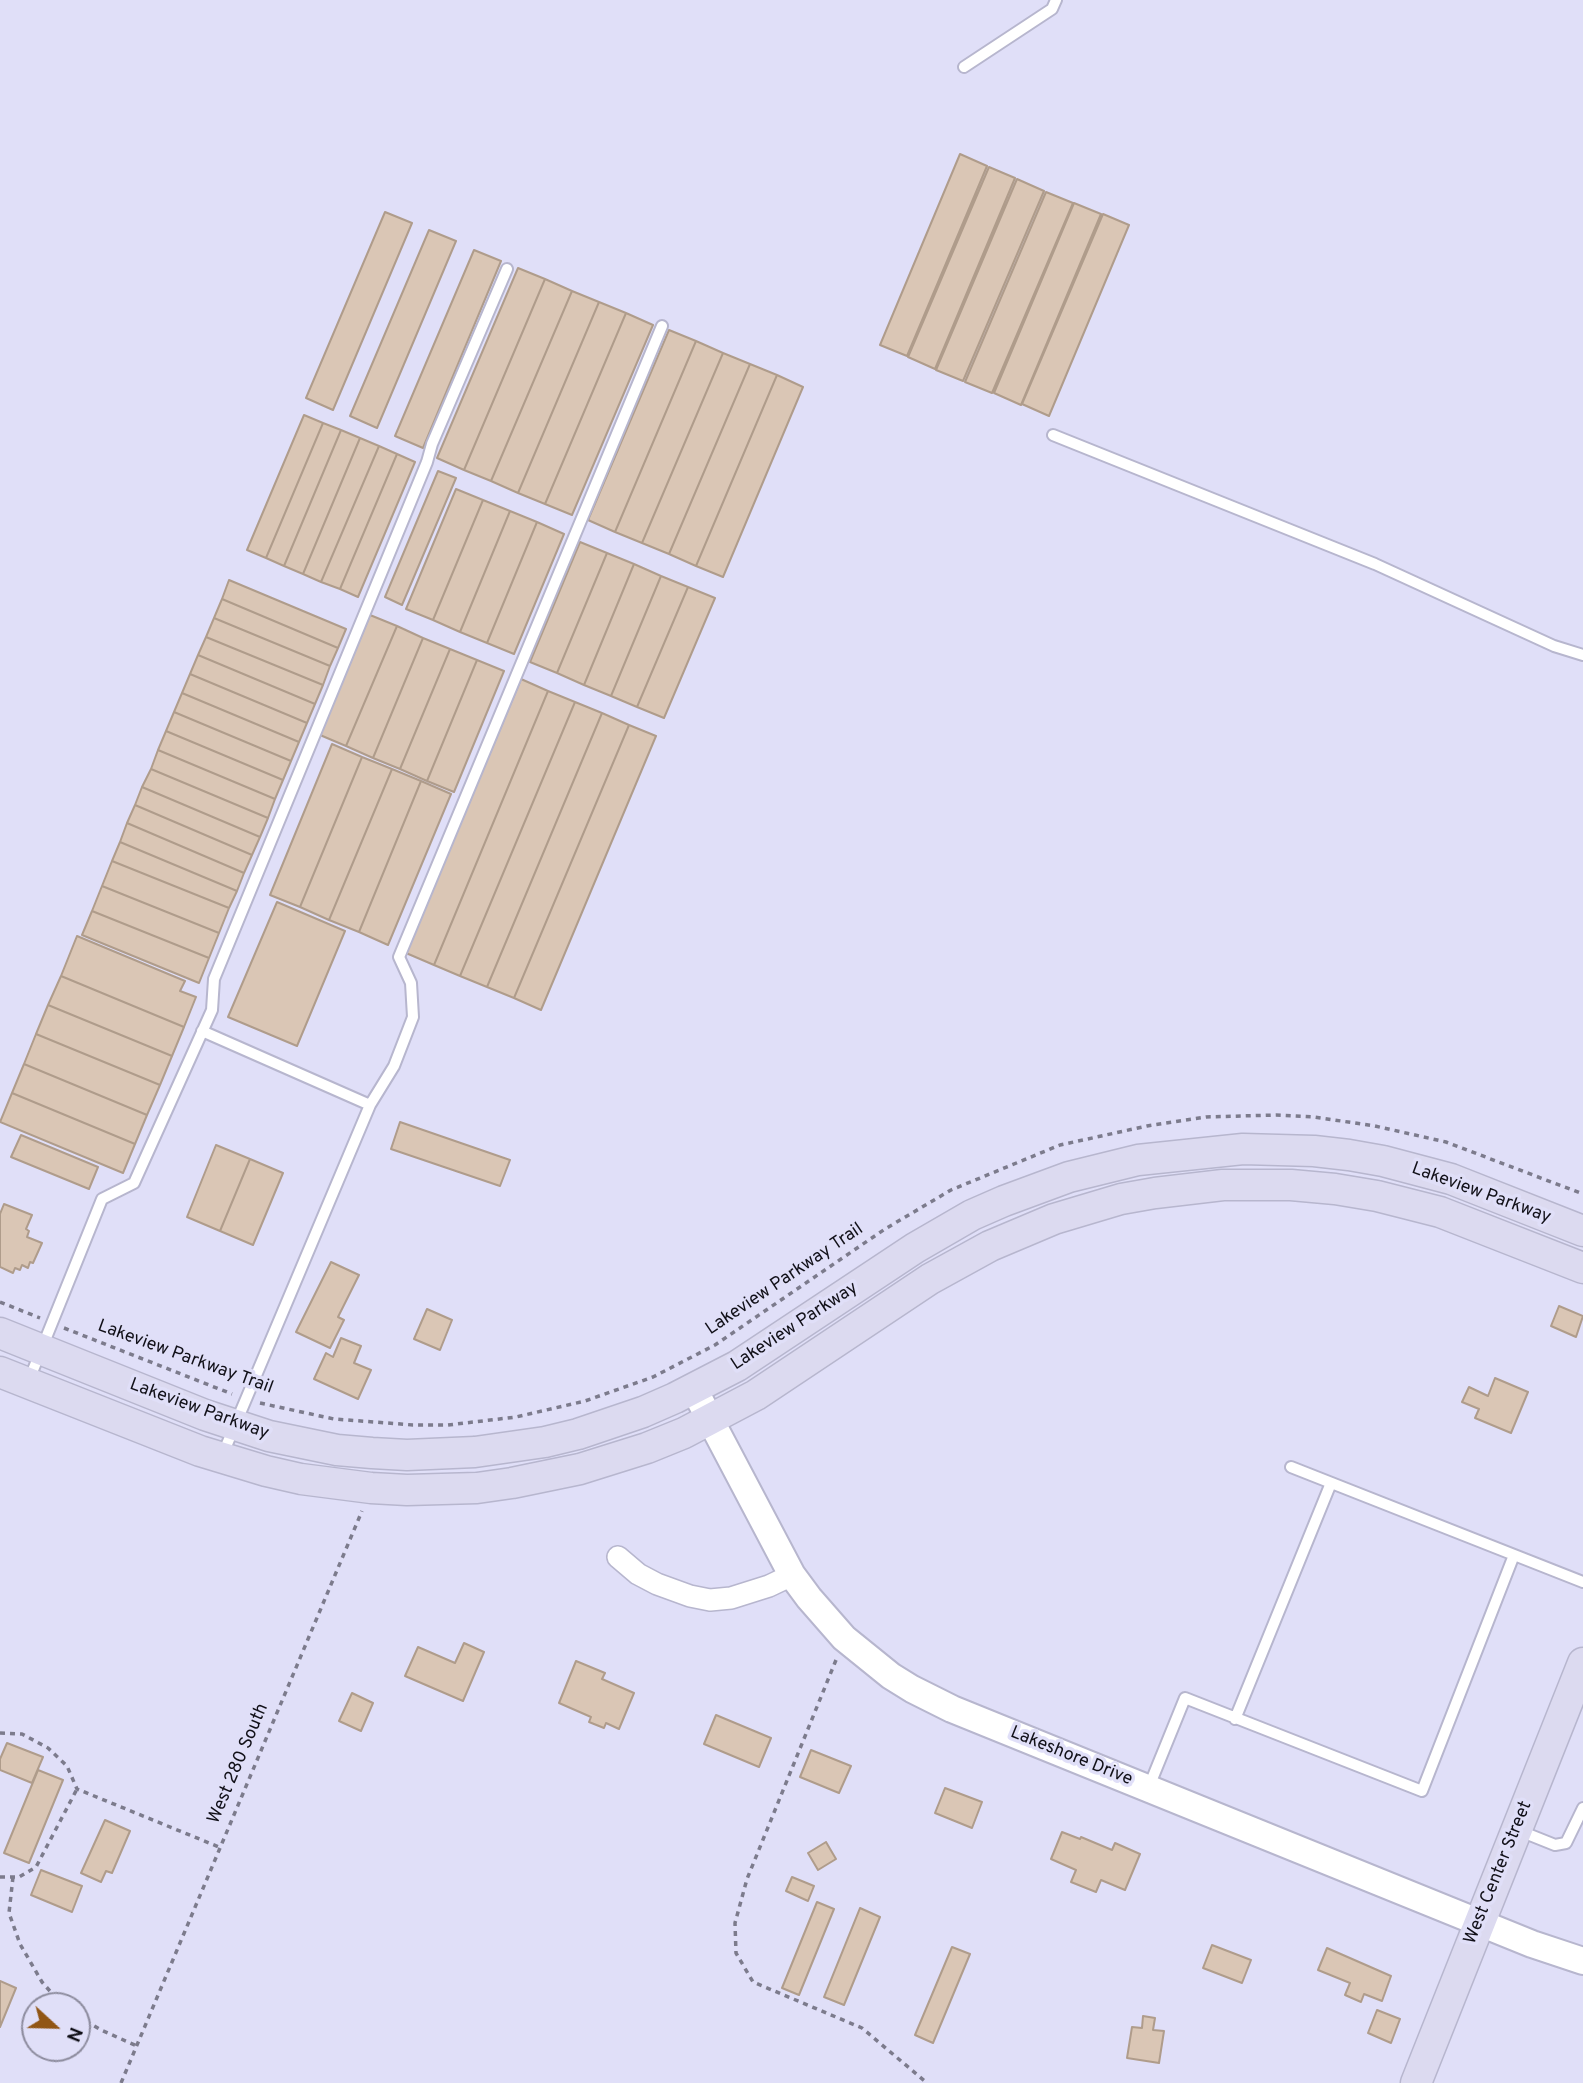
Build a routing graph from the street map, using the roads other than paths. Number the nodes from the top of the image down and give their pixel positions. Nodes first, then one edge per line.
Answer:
1 (1056, 0) edge
2 (964, 67) dead end
3 (507, 269) dead end
4 (663, 326) dead end
5 (1053, 435) dead end
6 (1583, 655) edge
7 (202, 1031) junction
8 (370, 1105) junction
9 (1583, 1231) edge
10 (1583, 1268) edge
11 (0, 1333) edge
12 (47, 1336) junction
13 (0, 1372) edge
14 (27, 1382) junction
15 (694, 1389) junction
16 (710, 1420) junction
17 (234, 1426) junction
18 (221, 1458) junction
19 (1291, 1467) dead end
20 (1331, 1483) junction
21 (1514, 1555) junction
22 (618, 1557) dead end
23 (792, 1575) junction
24 (1583, 1582) edge
25 (1580, 1679) edge
26 (1235, 1719) junction
27 (1148, 1788) junction
28 (1583, 1808) edge
29 (1517, 1830) junction
30 (1480, 1923) junction
31 (1583, 1961) edge
32 (1416, 2083) edge

1 - 2 lane
3 - 7 lane
4 - 8 lane
5 - 6 lane
7 - 8 lane
7 - 12 lane
8 - 17 lane
9 - 15 main road, Lakeview Parkway
10 - 16 main road, Lakeview Parkway
11 - 12 main road, Lakeview Parkway
12 - 14 lane
12 - 17 main road, Lakeview Parkway
13 - 14 main road, Lakeview Parkway
14 - 18 main road, Lakeview Parkway
15 - 16 street, Lakeshore Drive
15 - 17 main road, Lakeview Parkway
16 - 18 main road, Lakeview Parkway
16 - 23 street, Lakeshore Drive
17 - 18 lane
19 - 20 lane
20 - 21 lane
20 - 26 lane
21 - 24 lane
21 - 26 lane
22 - 23 street
23 - 27 street, Lakeshore Drive
25 - 29 main road, West Center Street
26 - 27 lane
27 - 30 street, Lakeshore Drive
28 - 29 lane
29 - 30 main road, West Center Street
30 - 31 street, Lakeshore Drive
30 - 32 main road, West Center Street

